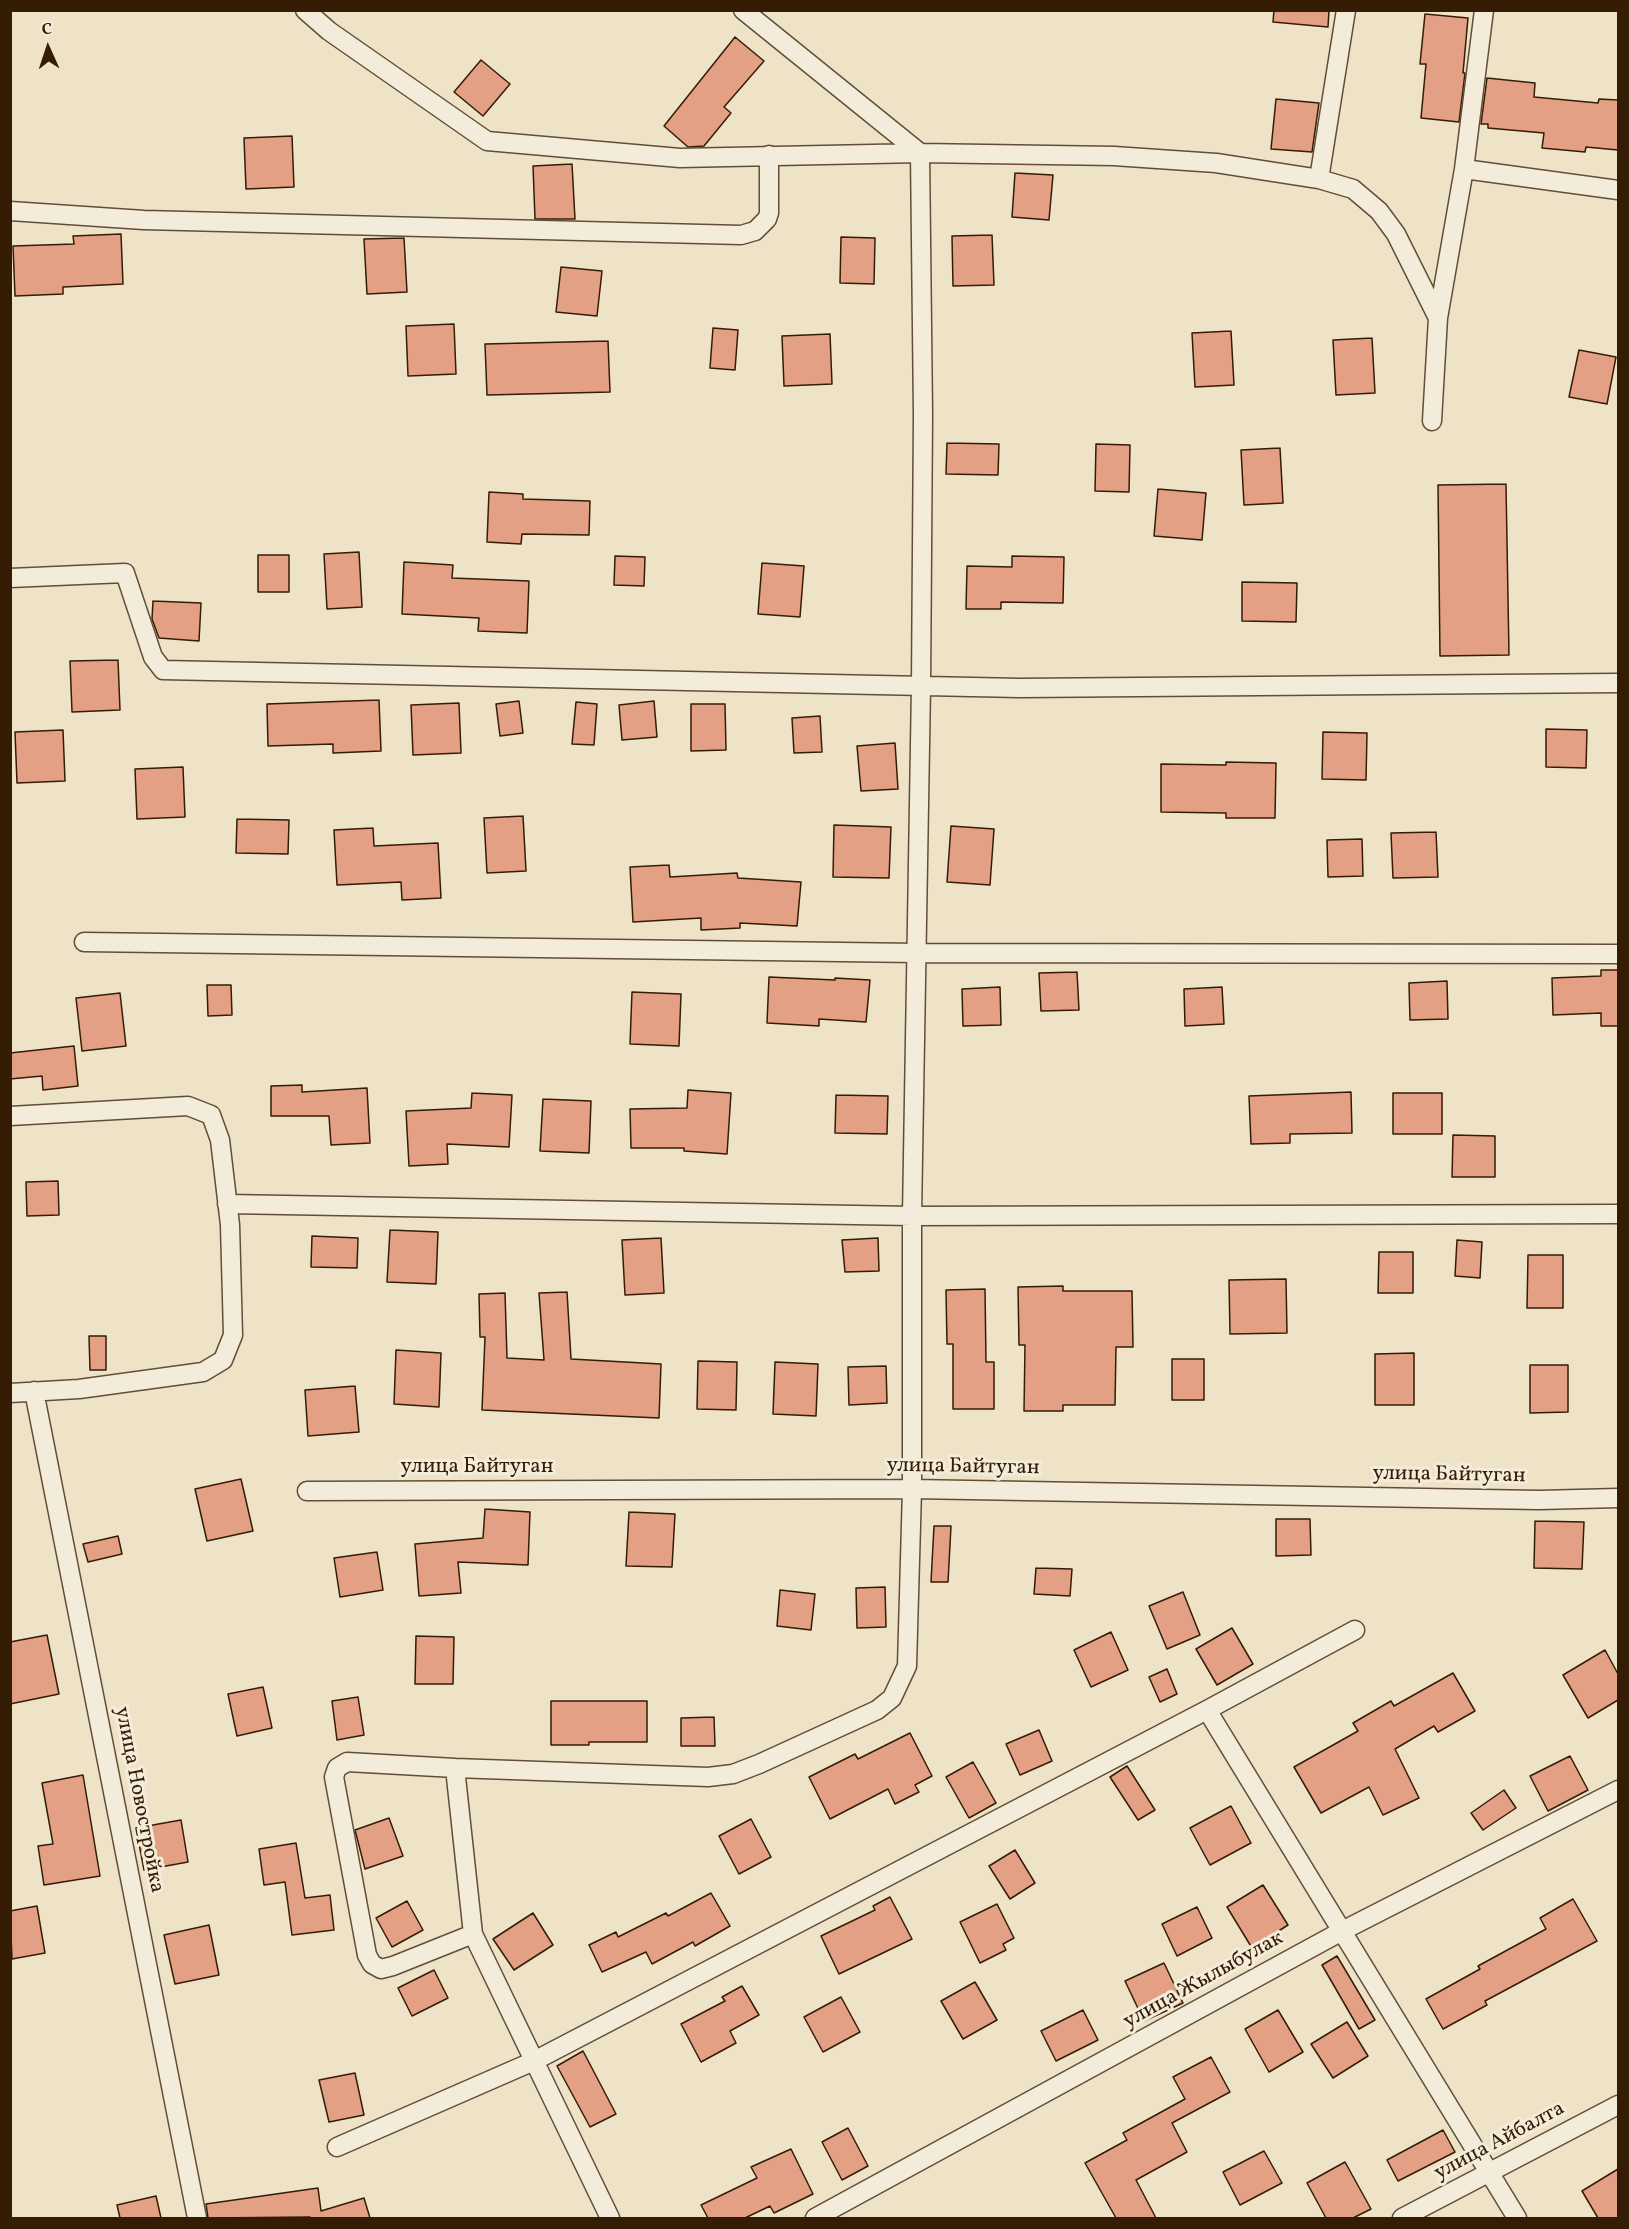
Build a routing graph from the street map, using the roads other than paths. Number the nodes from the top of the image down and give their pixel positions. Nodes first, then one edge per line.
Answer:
1 (305, 10) edge
2 (743, 10) edge
3 (1346, 10) edge
4 (1484, 10) edge
5 (920, 153) junction
6 (769, 155) junction
7 (1464, 169) junction
8 (1319, 179) junction
9 (1618, 190) edge
10 (10, 211) edge
11 (1438, 318) junction
12 (1432, 421) dead end
13 (10, 579) edge
14 (1618, 683) edge
15 (921, 686) junction
16 (84, 942) dead end
17 (916, 953) junction
18 (1618, 954) edge
19 (10, 1116) edge
20 (228, 1204) junction
21 (1618, 1214) edge
22 (912, 1216) junction
23 (34, 1391) junction
24 (10, 1393) edge
25 (912, 1489) junction
26 (307, 1491) dead end
27 (1618, 1498) edge
28 (1355, 1630) dead end
29 (1207, 1710) junction
30 (455, 1768) junction
31 (1618, 1791) edge
32 (1342, 1931) junction
33 (473, 1934) junction
34 (534, 2061) junction
35 (1618, 2105) edge
36 (337, 2147) dead end
37 (1488, 2173) junction
38 (197, 2218) edge
39 (610, 2218) edge
40 (815, 2218) edge
41 (1402, 2218) edge
42 (1517, 2218) edge

1 - 6 street
2 - 5 street
3 - 8 street
4 - 7 street
5 - 6 street
5 - 8 street
5 - 15 street
6 - 10 street
7 - 9 street
7 - 11 street
8 - 11 street
11 - 12 street
13 - 15 street
14 - 15 street
15 - 17 street
16 - 17 street
17 - 18 street
17 - 22 street
19 - 20 street
20 - 22 street
20 - 23 street
21 - 22 street
22 - 25 street
23 - 24 street
23 - 38 street, улица Новостройка
25 - 26 street, улица Байтуган
25 - 27 street, улица Байтуган
25 - 30 street
28 - 29 street
29 - 32 street
29 - 34 street
30 - 33 street
30 - 33 street
31 - 32 street, улица Жылыбулак
32 - 37 street
32 - 40 street, улица Жылыбулак
33 - 34 street
34 - 36 street
34 - 39 street
35 - 37 street, улица Айбалта
37 - 41 street, улица Айбалта
37 - 42 street

